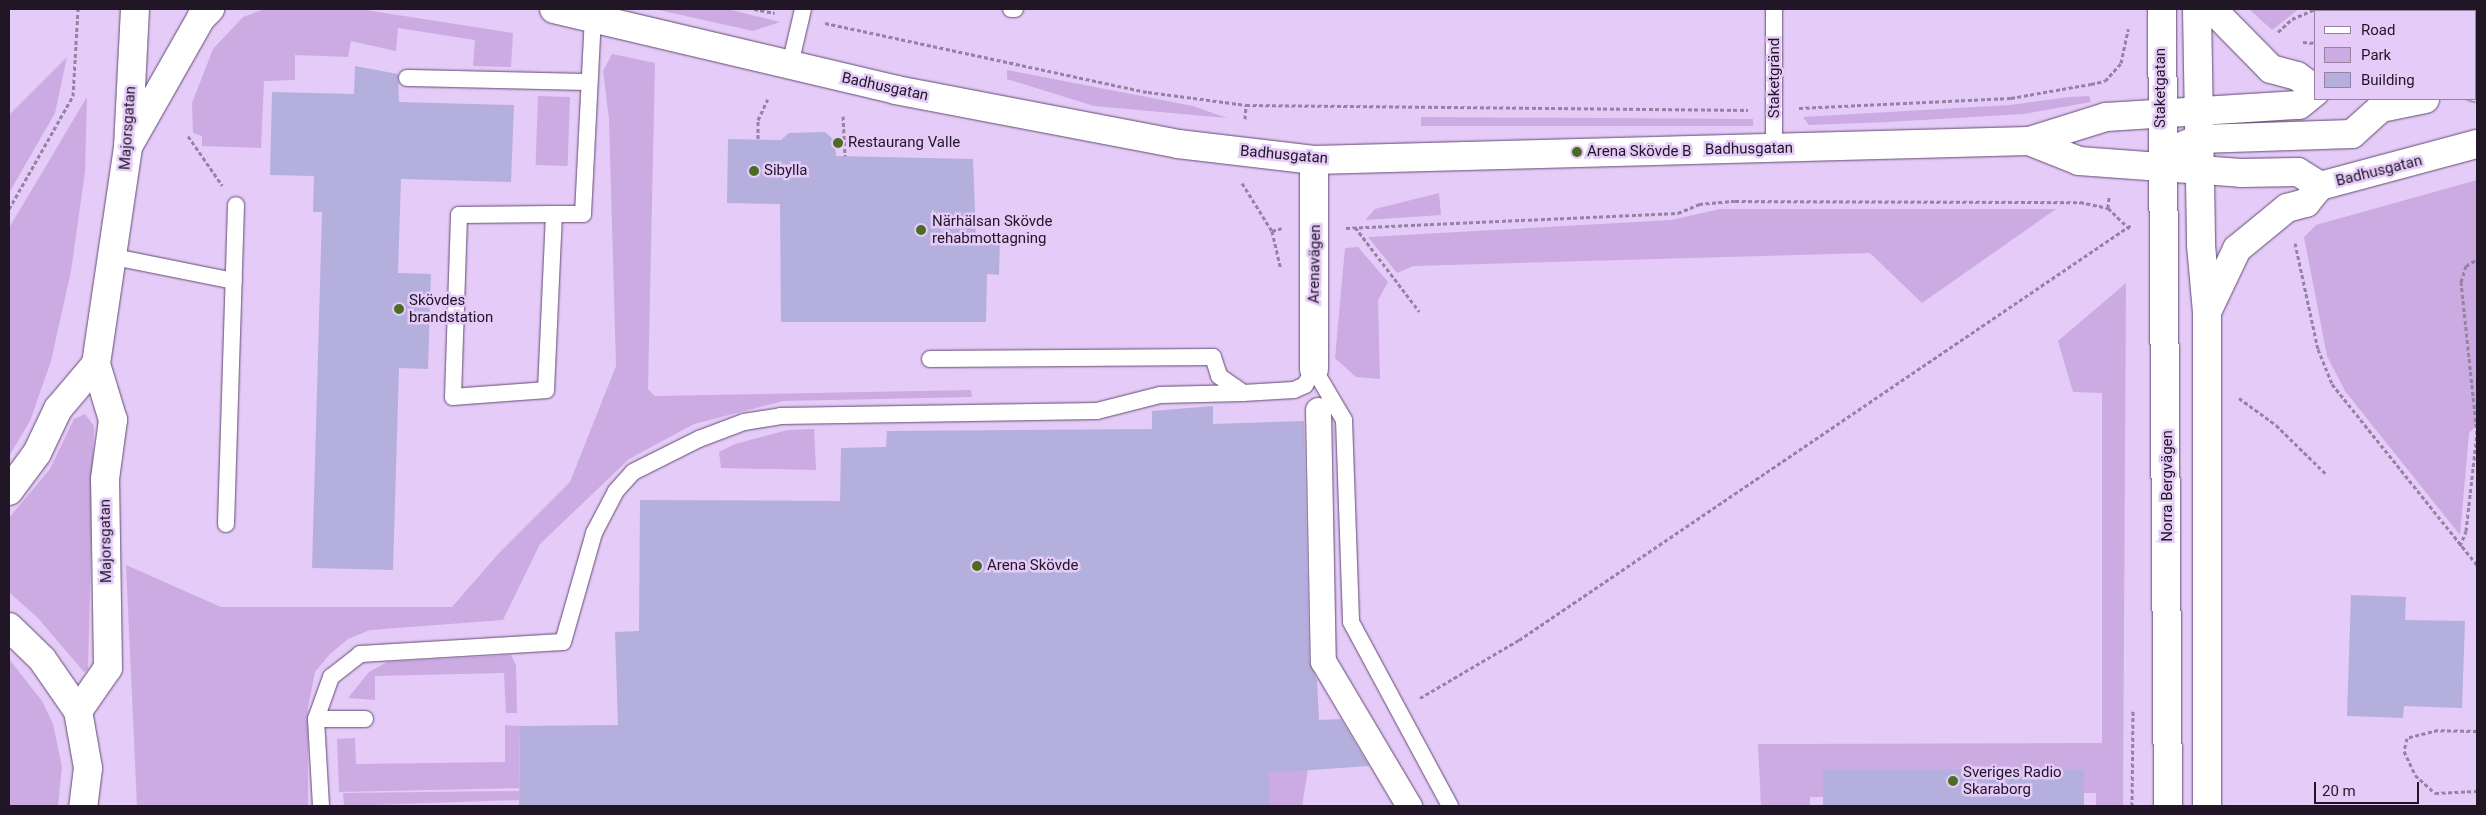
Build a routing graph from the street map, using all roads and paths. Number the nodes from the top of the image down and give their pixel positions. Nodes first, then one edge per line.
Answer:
1 (78, 9) edge
2 (135, 9) edge
3 (210, 9) edge
4 (554, 9) edge
5 (754, 9) edge
6 (1774, 9) edge
7 (2162, 9) edge
8 (2197, 9) edge
9 (2212, 9) edge
10 (2314, 9) edge
11 (802, 14) edge
12 (593, 18) junction
13 (2128, 25) dead end
14 (2271, 39) dead end
15 (790, 65) junction
16 (406, 78) dead end
17 (589, 82) junction
18 (2314, 87) edge
19 (2314, 93) edge
20 (768, 99) dead end
21 (2412, 100) edge
22 (2375, 103) edge
23 (1246, 105) junction
24 (1775, 109) junction
25 (2200, 112) junction
26 (2160, 113) junction
27 (842, 116) dead end
28 (1245, 119) dead end
29 (188, 136) dead end
30 (758, 139) dead end
31 (2200, 139) junction
32 (2029, 141) junction
33 (2477, 144) edge
34 (128, 146) junction
35 (1774, 148) junction
36 (845, 156) dead end
37 (1314, 160) junction
38 (2163, 166) junction
39 (2200, 170) junction
40 (1242, 180) dead end
41 (2320, 186) junction
42 (2109, 189) dead end
43 (236, 205) joint
44 (9, 209) edge
45 (554, 214) junction
46 (2129, 225) dead end
47 (1279, 228) dead end
48 (2293, 238) dead end
49 (114, 257) junction
50 (2477, 260) edge
51 (234, 281) junction
52 (1419, 311) dead end
53 (2207, 312) junction
54 (930, 359) dead end
55 (96, 364) junction
56 (1314, 369) junction
57 (2231, 392) dead end
58 (1243, 393) junction
59 (1318, 410) dead end
60 (2477, 434) edge
61 (2325, 473) dead end
62 (9, 491) edge
63 (226, 524) dead end
64 (2460, 547) junction
65 (2477, 566) edge
66 (9, 627) edge
67 (78, 711) junction
68 (1398, 712) junction
69 (316, 719) junction
70 (365, 719) dead end
71 (2477, 731) edge
72 (88, 768) junction
73 (2477, 791) edge
74 (83, 806) edge
75 (104, 806) edge
76 (321, 806) edge
77 (468, 806) edge
78 (496, 806) edge
79 (1410, 806) edge
80 (1450, 806) edge
81 (2168, 806) edge
82 (2207, 806) edge

1 - 44 path
2 - 34 street, Majorsgatan
3 - 34 street
4 - 12 street, Badhusgatan
5 - 11 path
6 - 24 lane, Staketgränd
7 - 26 street, Staketgatan
8 - 25 street
9 - 18 street
10 - 14 path
11 - 15 lane
11 - 23 path
12 - 15 street, Badhusgatan
12 - 17 lane
13 - 24 path
15 - 37 street, Badhusgatan
16 - 17 lane
17 - 45 lane
19 - 25 street, Badhusgatan
20 - 30 path
21 - 22 street
22 - 31 street
23 - 24 path
23 - 28 path
24 - 35 lane, Staketgränd
25 - 26 street, Badhusgatan
25 - 31 street
26 - 32 street, Badhusgatan
26 - 38 street, Staketgatan
27 - 36 path
29 - 43 path
31 - 38 street
31 - 39 street
32 - 35 street, Badhusgatan
32 - 38 street, Badhusgatan
33 - 41 street, Badhusgatan
34 - 49 street, Majorsgatan
35 - 37 street, Badhusgatan
37 - 56 street, Arenavägen
38 - 39 street, Badhusgatan
38 - 81 street, Norra Bergvägen
39 - 41 street, Badhusgatan
39 - 53 street
40 - 47 path
41 - 53 street
42 - 52 path
43 - 51 lane
45 - 45 lane
46 - 68 path
48 - 64 path
49 - 51 lane
49 - 55 street, Majorsgatan
50 - 60 path
51 - 63 lane
53 - 82 street
54 - 58 lane
55 - 62 street
55 - 67 street, Majorsgatan
56 - 58 lane
56 - 68 lane
57 - 61 path
58 - 69 lane
59 - 79 street
60 - 64 path
64 - 65 path
66 - 67 street
67 - 72 street
68 - 80 lane
69 - 70 lane
69 - 76 lane
71 - 73 path
72 - 74 street
72 - 75 street
77 - 78 path

